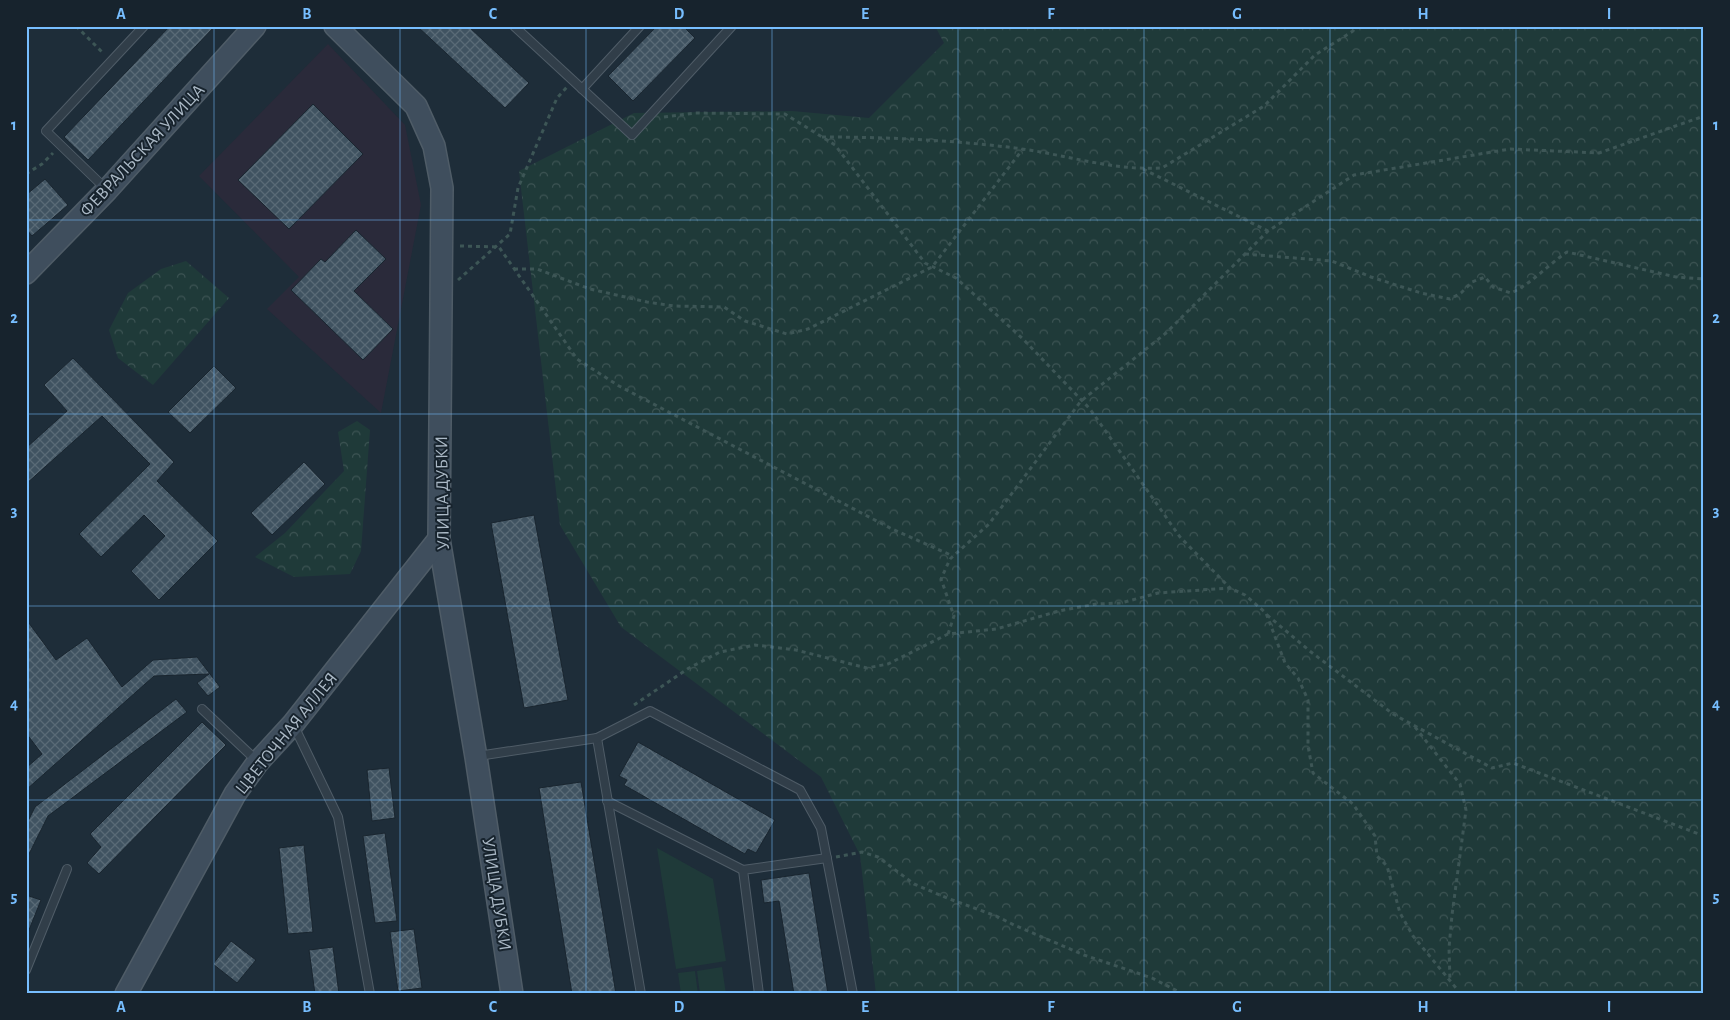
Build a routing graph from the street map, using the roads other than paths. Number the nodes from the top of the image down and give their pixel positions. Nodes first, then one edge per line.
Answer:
1 (144, 26) edge
2 (255, 26) edge
3 (334, 26) edge
4 (514, 26) edge
5 (640, 26) edge
6 (732, 26) edge
7 (582, 89) junction
8 (106, 190) junction
9 (26, 273) edge
10 (440, 540) junction
11 (202, 710) dead end
12 (293, 724) junction
13 (596, 738) junction
14 (476, 757) junction
15 (258, 762) junction
16 (607, 800) junction
17 (827, 858) junction
18 (67, 869) dead end
19 (744, 870) junction
20 (26, 970) edge
21 (126, 994) edge
22 (370, 994) edge
23 (512, 994) edge
24 (641, 994) edge
25 (759, 994) edge
26 (853, 994) edge

1 - 8 lane
2 - 8 street, ФЕВРАЛЬСКАЯ УЛИЦА
3 - 10 street, УЛИЦА ДУБКИ
4 - 7 lane
5 - 7 lane
6 - 7 lane
8 - 9 street, ФЕВРАЛЬСКАЯ УЛИЦА
10 - 12 street, ЦВЕТОЧНАЯ АЛЛЕЯ
10 - 14 street, УЛИЦА ДУБКИ
11 - 15 lane
12 - 15 street, ЦВЕТОЧНАЯ АЛЛЕЯ
12 - 22 lane
13 - 14 lane
13 - 16 lane
13 - 17 lane
14 - 23 street, УЛИЦА ДУБКИ
15 - 21 street, ЦВЕТОЧНАЯ АЛЛЕЯ
16 - 19 lane
16 - 24 lane
17 - 19 lane
17 - 26 lane
18 - 20 lane
19 - 25 lane

